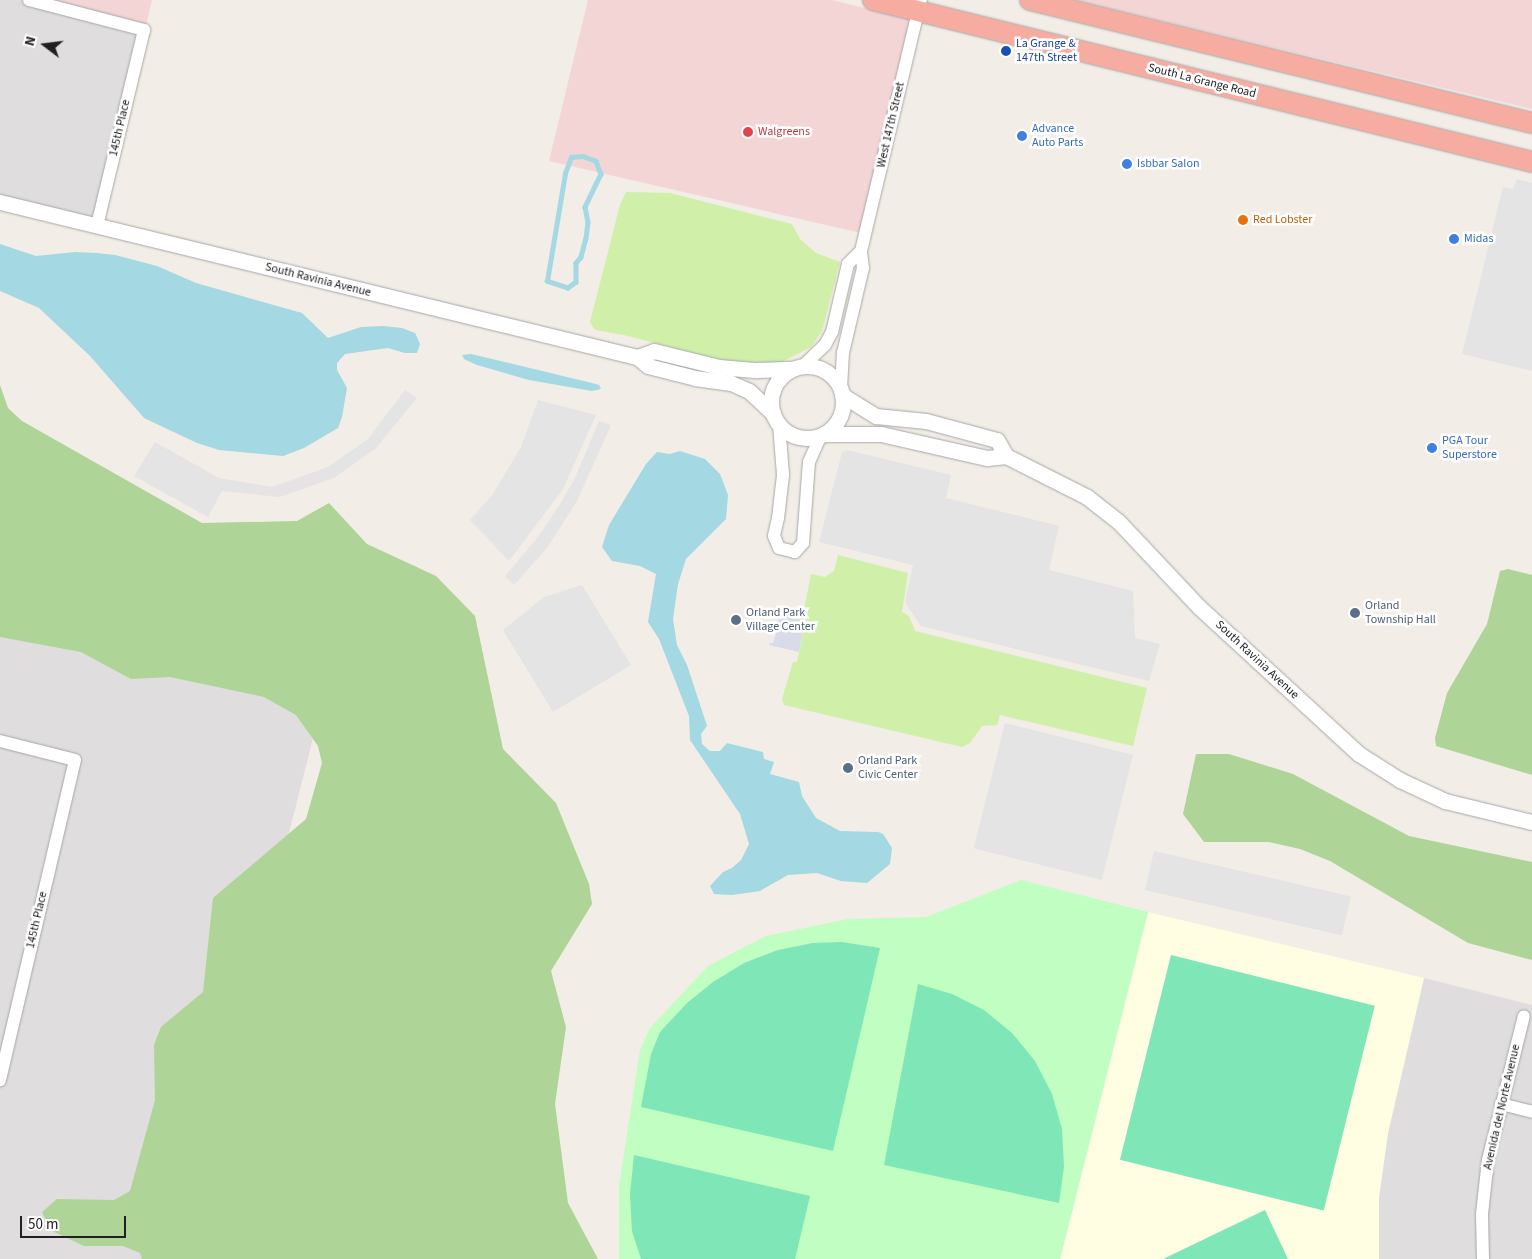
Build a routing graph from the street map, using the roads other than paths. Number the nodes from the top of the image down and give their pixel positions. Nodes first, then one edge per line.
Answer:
1 (29, 0) edge
2 (873, 0) edge
3 (1030, 0) edge
4 (920, 6) edge
5 (1532, 123) edge
6 (1532, 162) edge
7 (0, 202) edge
8 (97, 226) junction
9 (861, 250) junction
10 (636, 357) junction
11 (798, 368) junction
12 (842, 392) junction
13 (776, 418) junction
14 (822, 434) junction
15 (1006, 456) junction
16 (0, 741) edge
17 (1532, 822) edge
18 (1524, 1016) dead end
19 (0, 1080) edge
20 (1502, 1104) junction
21 (1532, 1112) edge
22 (1483, 1259) edge

1 - 8 street, 145th Place
2 - 4 highway, South La Grange Road
3 - 5 highway
4 - 6 highway, South La Grange Road
4 - 9 street, West 147th Street
7 - 8 street, South Ravinia Avenue
8 - 10 street, South Ravinia Avenue
9 - 11 street, West 147th Street
9 - 12 street, West 147th Street
10 - 11 street, South Ravinia Avenue
10 - 13 street, South Ravinia Avenue
11 - 12 street
11 - 13 street
12 - 14 street
12 - 15 street, South Ravinia Avenue
13 - 14 street
13 - 14 street
14 - 15 street, South Ravinia Avenue
15 - 17 street, South Ravinia Avenue
16 - 19 street, 145th Place
18 - 20 street, Avenida del Norte Avenue
20 - 21 street
20 - 22 street, Avenida del Norte Avenue

